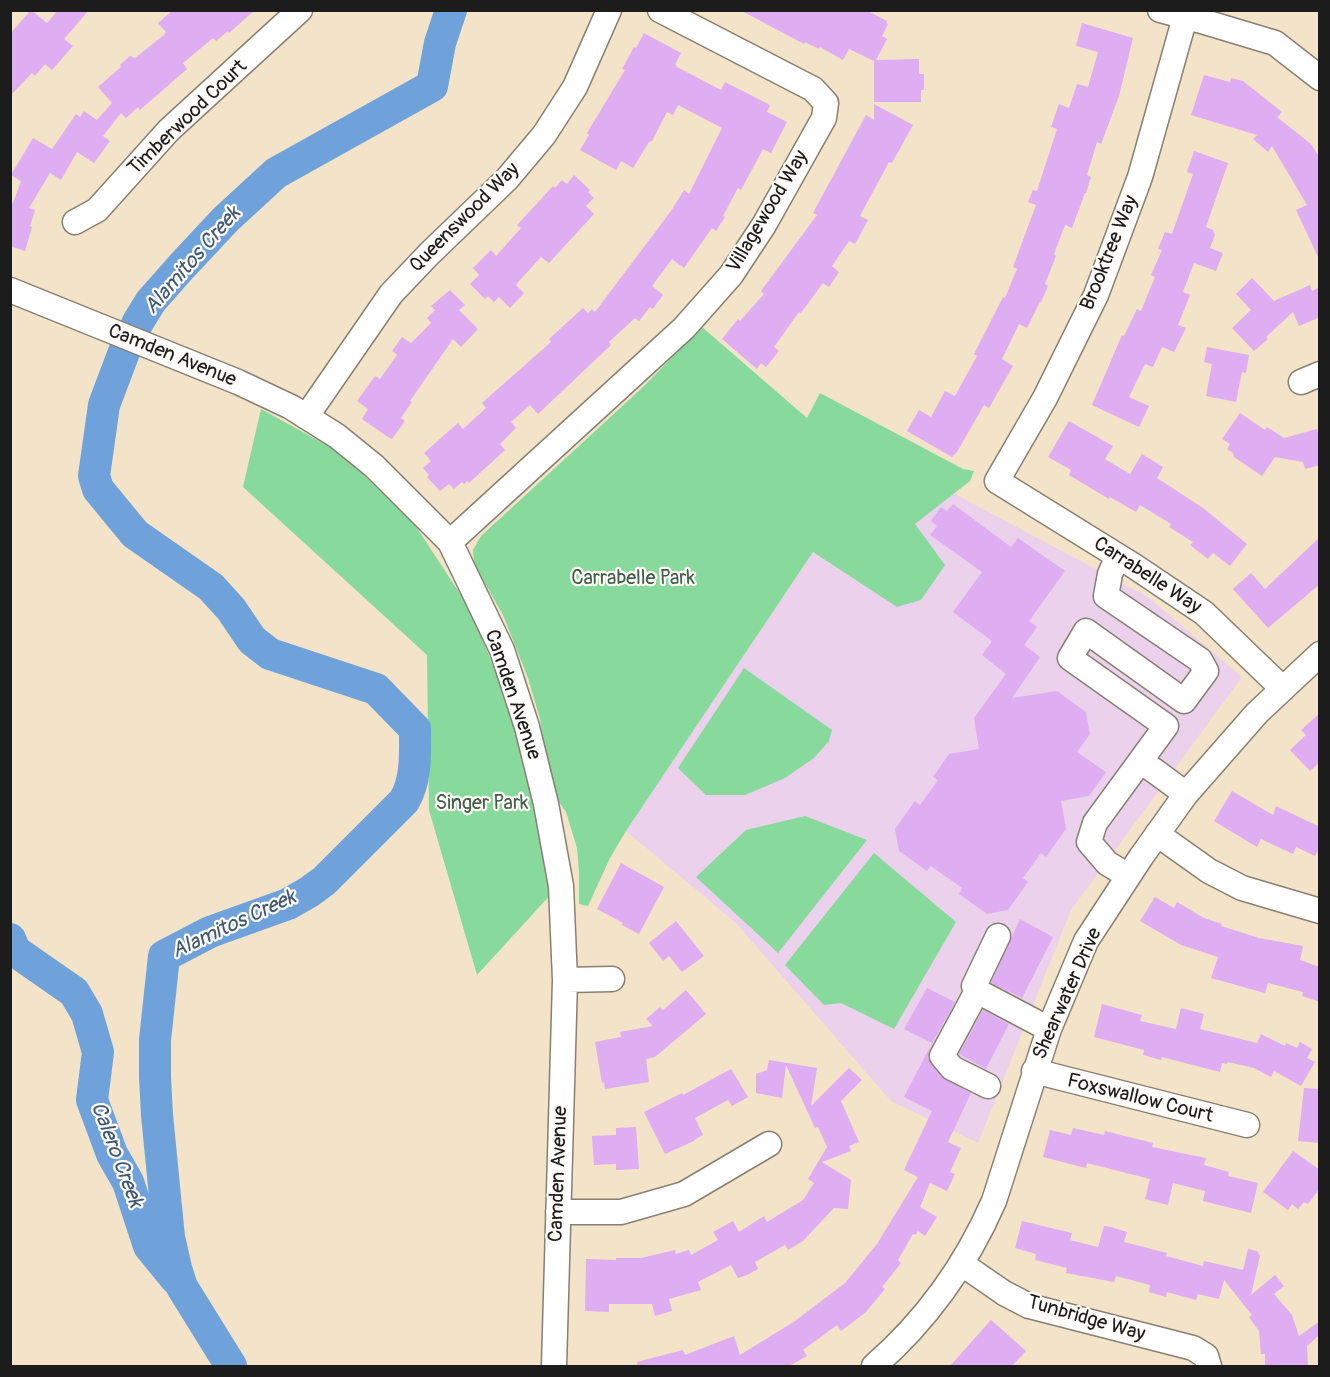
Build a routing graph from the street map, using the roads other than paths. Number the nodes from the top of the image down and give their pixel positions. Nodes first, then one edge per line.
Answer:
1 (300, 10) edge
2 (609, 10) edge
3 (660, 10) edge
4 (1160, 10) edge
5 (1186, 14) edge
6 (1320, 78) edge
7 (75, 222) dead end
8 (10, 290) edge
9 (306, 417) junction
10 (997, 481) joint
11 (450, 542) junction
12 (1118, 556) junction
13 (1106, 596) junction
14 (1086, 631) junction
15 (1320, 654) edge
16 (1283, 689) junction
17 (1184, 700) junction
18 (1166, 726) junction
19 (1141, 761) junction
20 (1186, 794) junction
21 (1157, 834) junction
22 (1128, 876) junction
23 (1320, 911) edge
24 (998, 936) dead end
25 (612, 979) dead end
26 (565, 980) junction
27 (977, 991) junction
28 (1049, 1029) junction
29 (1034, 1071) junction
30 (988, 1086) dead end
31 (1247, 1125) dead end
32 (770, 1144) dead end
33 (558, 1212) junction
34 (962, 1264) junction
35 (554, 1366) edge
36 (874, 1366) edge
37 (1209, 1366) edge

1 - 7 street, Timberwood Court
2 - 9 street, Queenswood Way
3 - 11 street, Villagewood Way
4 - 5 street
5 - 6 street
5 - 10 street, Brooktree Way
8 - 9 street, Camden Avenue
9 - 11 street, Camden Avenue
10 - 12 street, Carrabelle Way
11 - 26 street, Camden Avenue
12 - 13 street
12 - 16 street, Carrabelle Way
13 - 14 street
13 - 17 street
14 - 17 street
14 - 18 street
15 - 16 street, Shearwater Drive
16 - 20 street, Shearwater Drive
17 - 18 street
18 - 19 street
19 - 20 street
19 - 22 street
20 - 21 street, Shearwater Drive
21 - 22 street, Shearwater Drive
21 - 23 street
22 - 28 street, Shearwater Drive
24 - 27 street
25 - 26 street
26 - 33 street, Camden Avenue
27 - 28 street
27 - 30 street
28 - 29 street, Shearwater Drive
29 - 31 street, Foxswallow Court
29 - 34 street, Shearwater Drive
32 - 33 street
33 - 35 street, Camden Avenue
34 - 36 street, Shearwater Drive
34 - 37 street, Tunbridge Way

